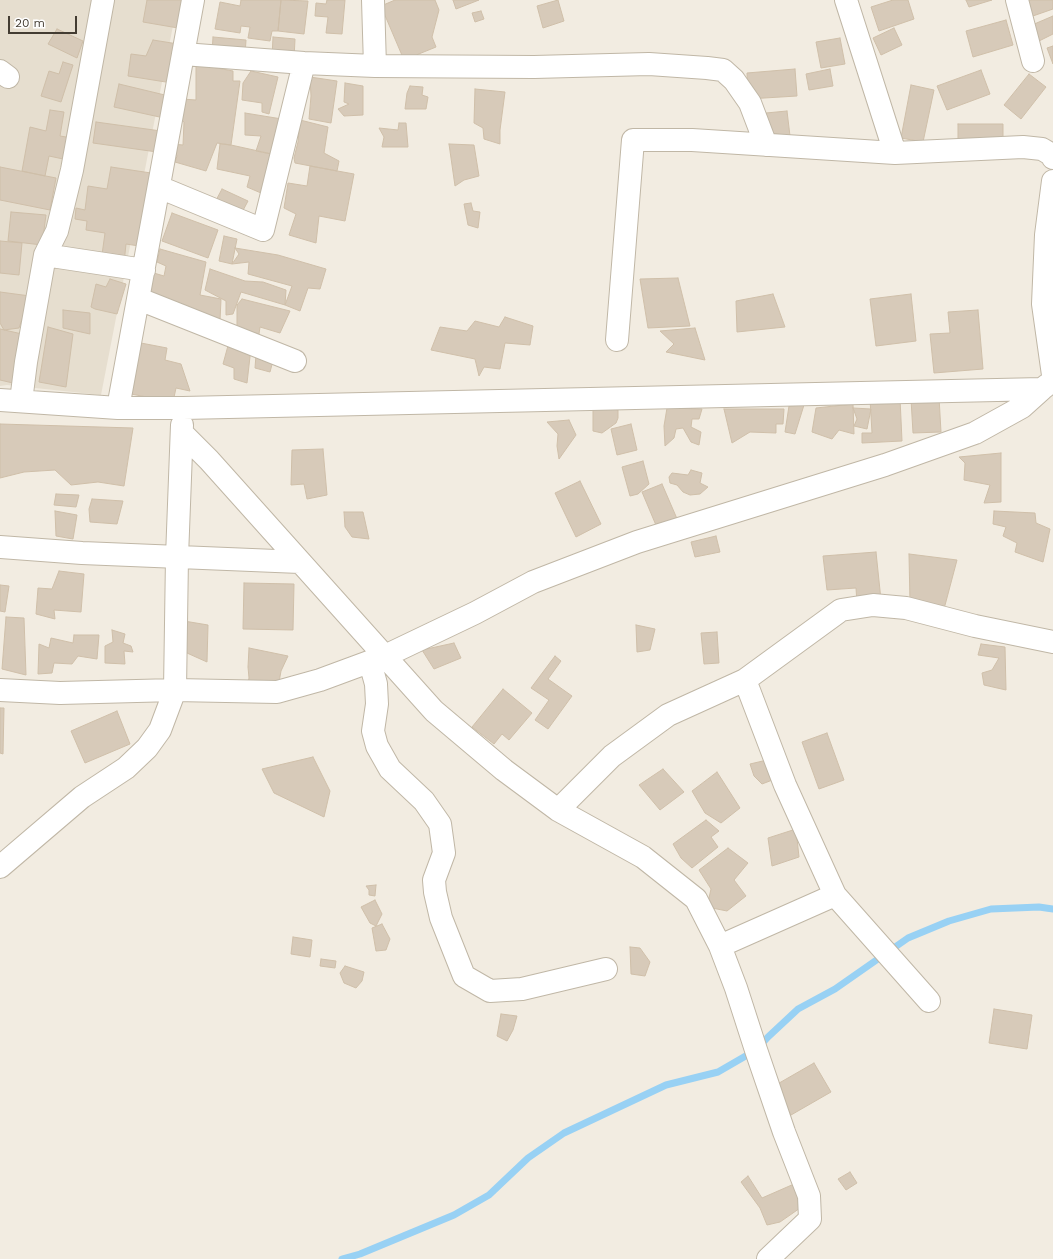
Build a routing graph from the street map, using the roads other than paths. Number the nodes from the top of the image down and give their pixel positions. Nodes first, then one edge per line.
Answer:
1 (103, 0) edge
2 (193, 0) edge
3 (373, 0) edge
4 (846, 0) edge
5 (1017, 0) edge
6 (183, 54) junction
7 (1033, 61) dead end
8 (304, 63) junction
9 (375, 66) junction
10 (766, 145) junction
11 (895, 153) junction
12 (1053, 158) edge
13 (1053, 181) edge
14 (159, 187) junction
15 (45, 255) junction
16 (144, 270) junction
17 (139, 299) junction
18 (617, 340) dead end
19 (295, 361) dead end
20 (1049, 382) edge
21 (10, 401) edge
22 (118, 408) junction
23 (183, 408) junction
24 (182, 433) junction
25 (0, 546) edge
26 (177, 557) junction
27 (300, 562) junction
28 (1053, 642) edge
29 (377, 659) junction
30 (745, 680) junction
31 (0, 690) edge
32 (175, 690) junction
33 (558, 810) junction
34 (0, 867) edge
35 (835, 895) junction
36 (720, 946) junction
37 (606, 969) dead end
38 (929, 1001) dead end
39 (768, 1259) edge

1 - 15 street
2 - 6 street
3 - 9 street
4 - 11 street
5 - 7 street
6 - 8 street
6 - 14 street
8 - 9 street
8 - 14 street
9 - 10 street
10 - 11 street
10 - 18 street
11 - 12 street
13 - 20 street
14 - 16 street
15 - 16 street
15 - 21 street
16 - 17 street
17 - 19 street
17 - 22 street
20 - 23 street
20 - 29 street
21 - 22 street
22 - 23 street
23 - 24 street
24 - 26 street
24 - 27 street
25 - 26 street
26 - 27 street
26 - 32 street
27 - 29 street
28 - 30 street
29 - 32 street
29 - 33 street
29 - 37 street
30 - 33 street
30 - 35 street
31 - 32 street
32 - 34 street
33 - 36 street
35 - 36 street
35 - 38 street
36 - 39 street

